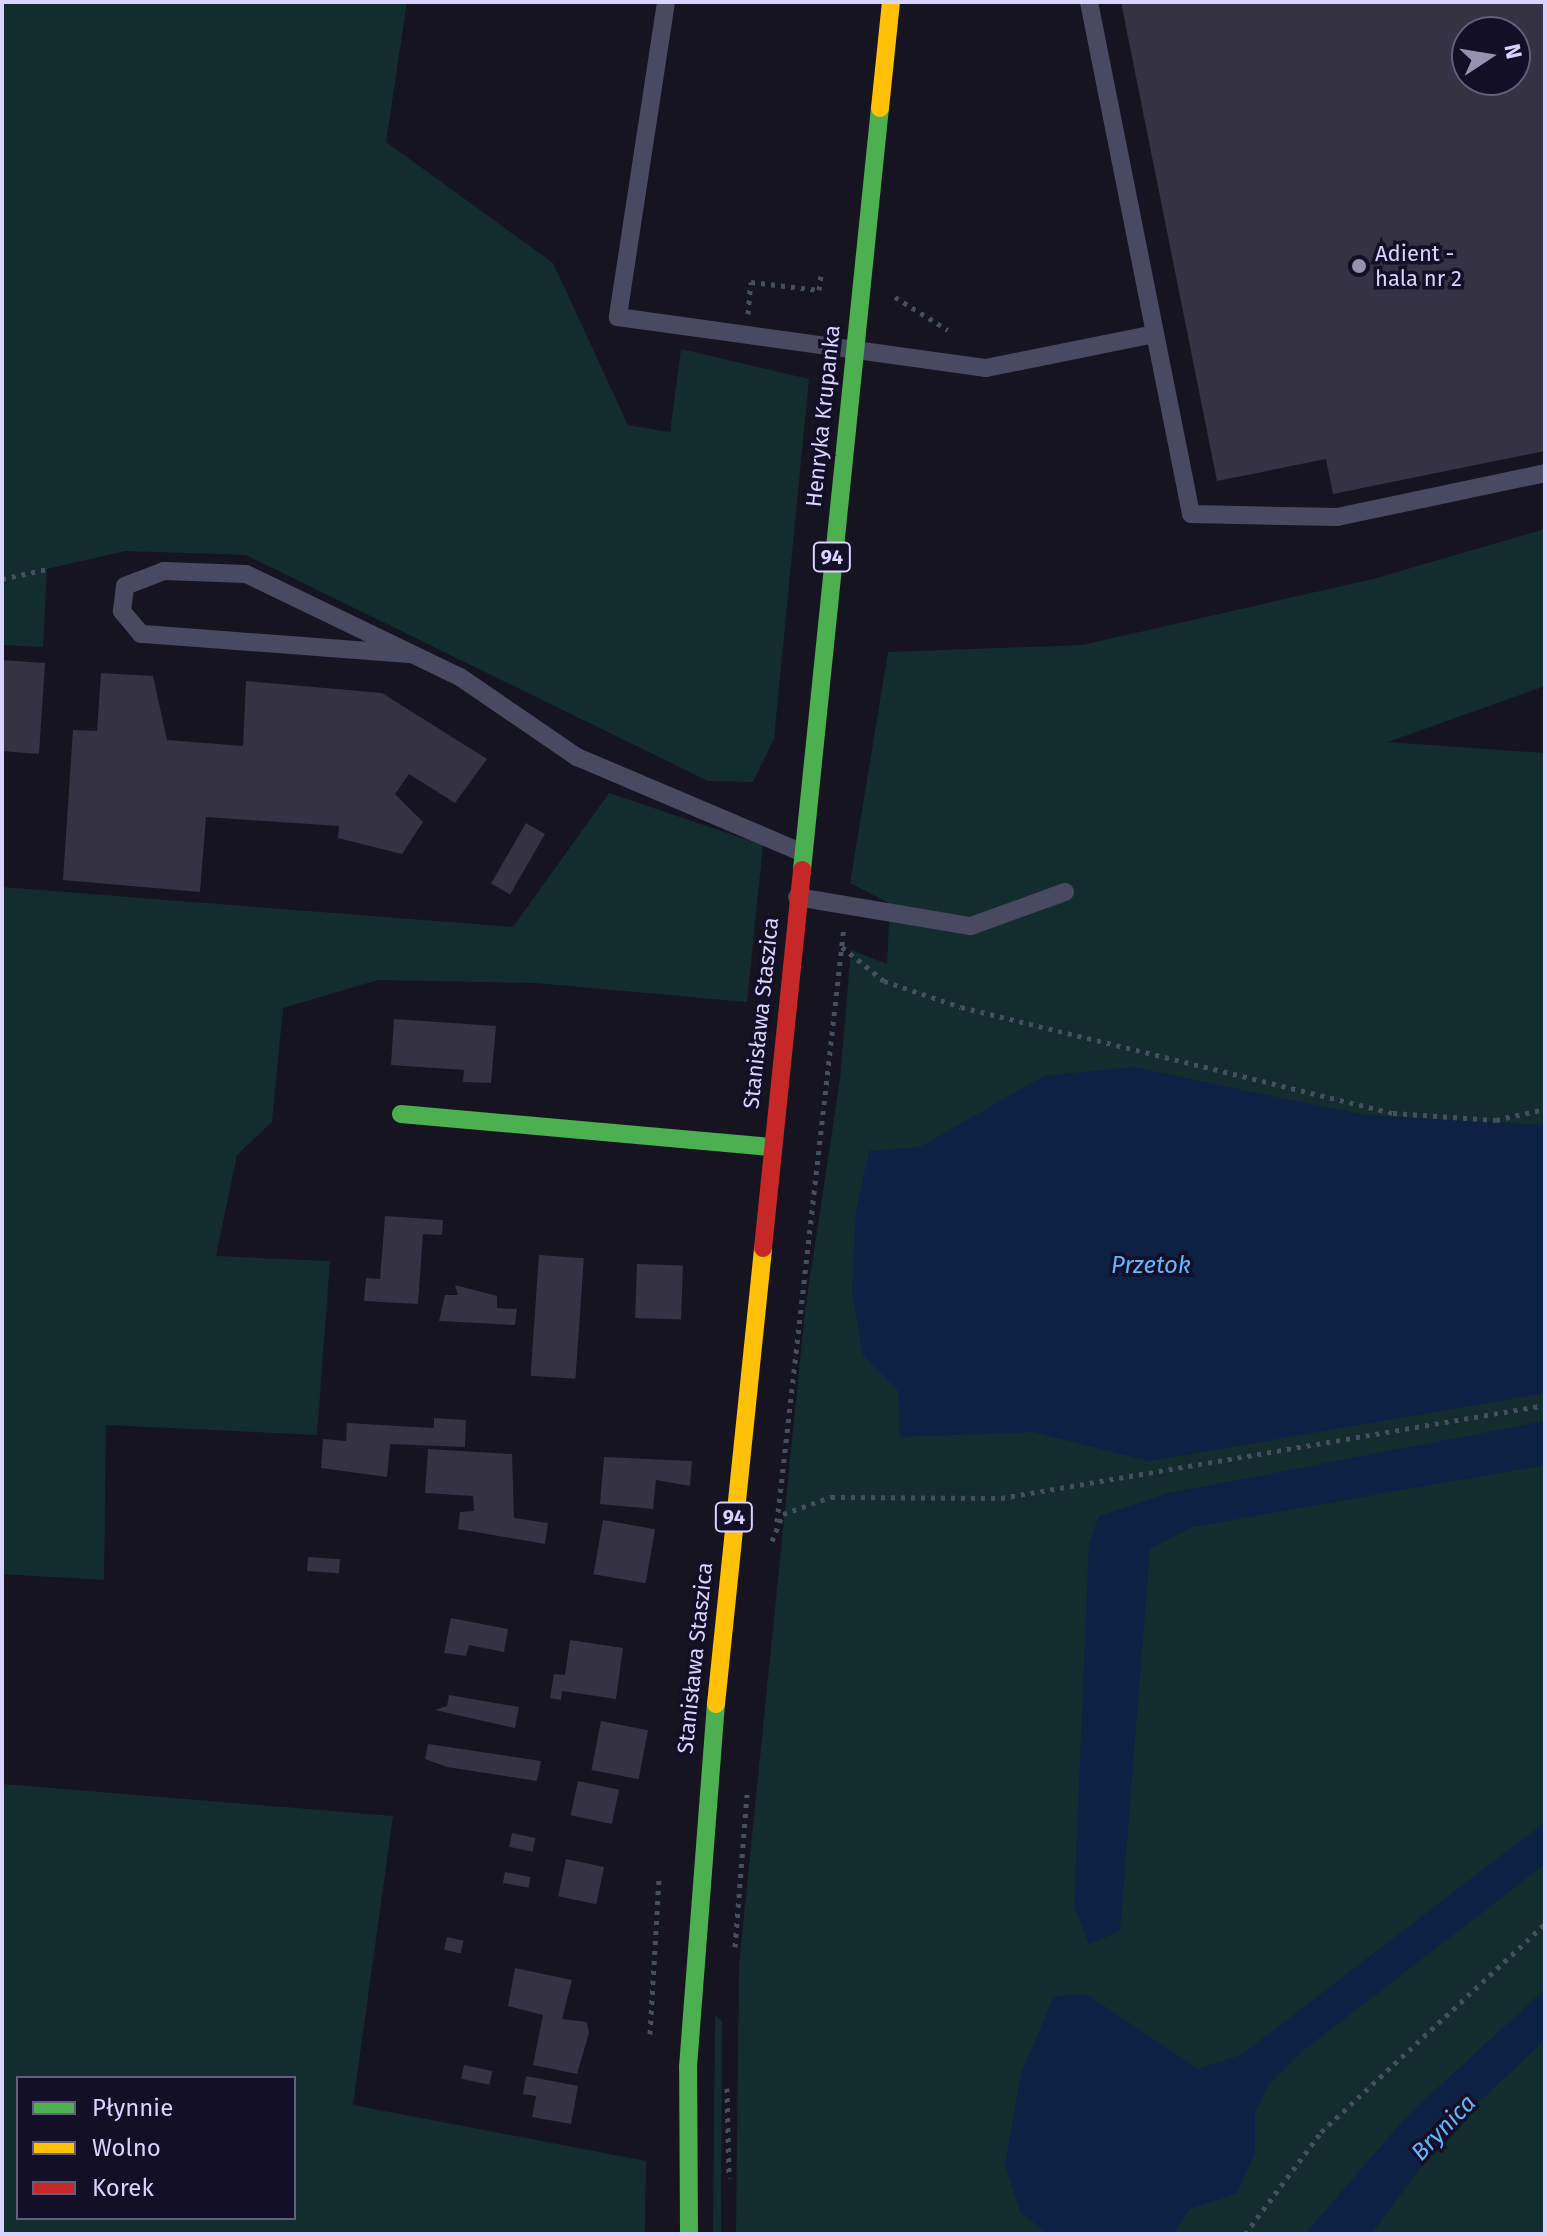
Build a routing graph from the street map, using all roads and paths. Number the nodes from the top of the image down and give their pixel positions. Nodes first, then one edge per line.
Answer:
1 (666, 2) edge
2 (894, 2) edge
3 (1089, 2) edge
4 (821, 275) dead end
5 (886, 291) dead end
6 (948, 330) dead end
7 (746, 334) junction
8 (1155, 334) junction
9 (854, 348) junction
10 (1545, 473) edge
11 (47, 569) dead end
12 (2, 579) edge
13 (409, 654) junction
14 (806, 802) joint
15 (801, 852) junction
16 (1065, 892) dead end
17 (797, 897) junction
18 (846, 907) junction
19 (842, 947) junction
20 (1545, 1109) edge
21 (401, 1114) dead end
22 (771, 1147) junction
23 (1545, 1405) edge
24 (777, 1523) junction
25 (771, 1552) dead end
26 (748, 1777) dead end
27 (1545, 1924) edge
28 (734, 1956) dead end
29 (726, 2082) dead end
30 (729, 2185) dead end
31 (689, 2234) edge
32 (1245, 2234) edge

1 - 7 lane
2 - 9 main road, Henryka Krupanka / 94
3 - 8 lane
4 - 7 path
5 - 6 path
7 - 9 lane
8 - 9 lane
8 - 10 lane
9 - 14 main road, Henryka Krupanka / 94
11 - 12 path
13 - 13 lane
13 - 15 lane
14 - 15 main road, Stanisława Staszica / 94
15 - 17 main road, Stanisława Staszica / 94
16 - 18 lane
17 - 18 lane
17 - 22 main road, Stanisława Staszica / 94
18 - 19 path
19 - 20 path
19 - 24 path
21 - 22 main road
22 - 31 main road, Stanisława Staszica / 94
23 - 24 path
24 - 25 path
26 - 28 path
27 - 32 path
29 - 30 path

